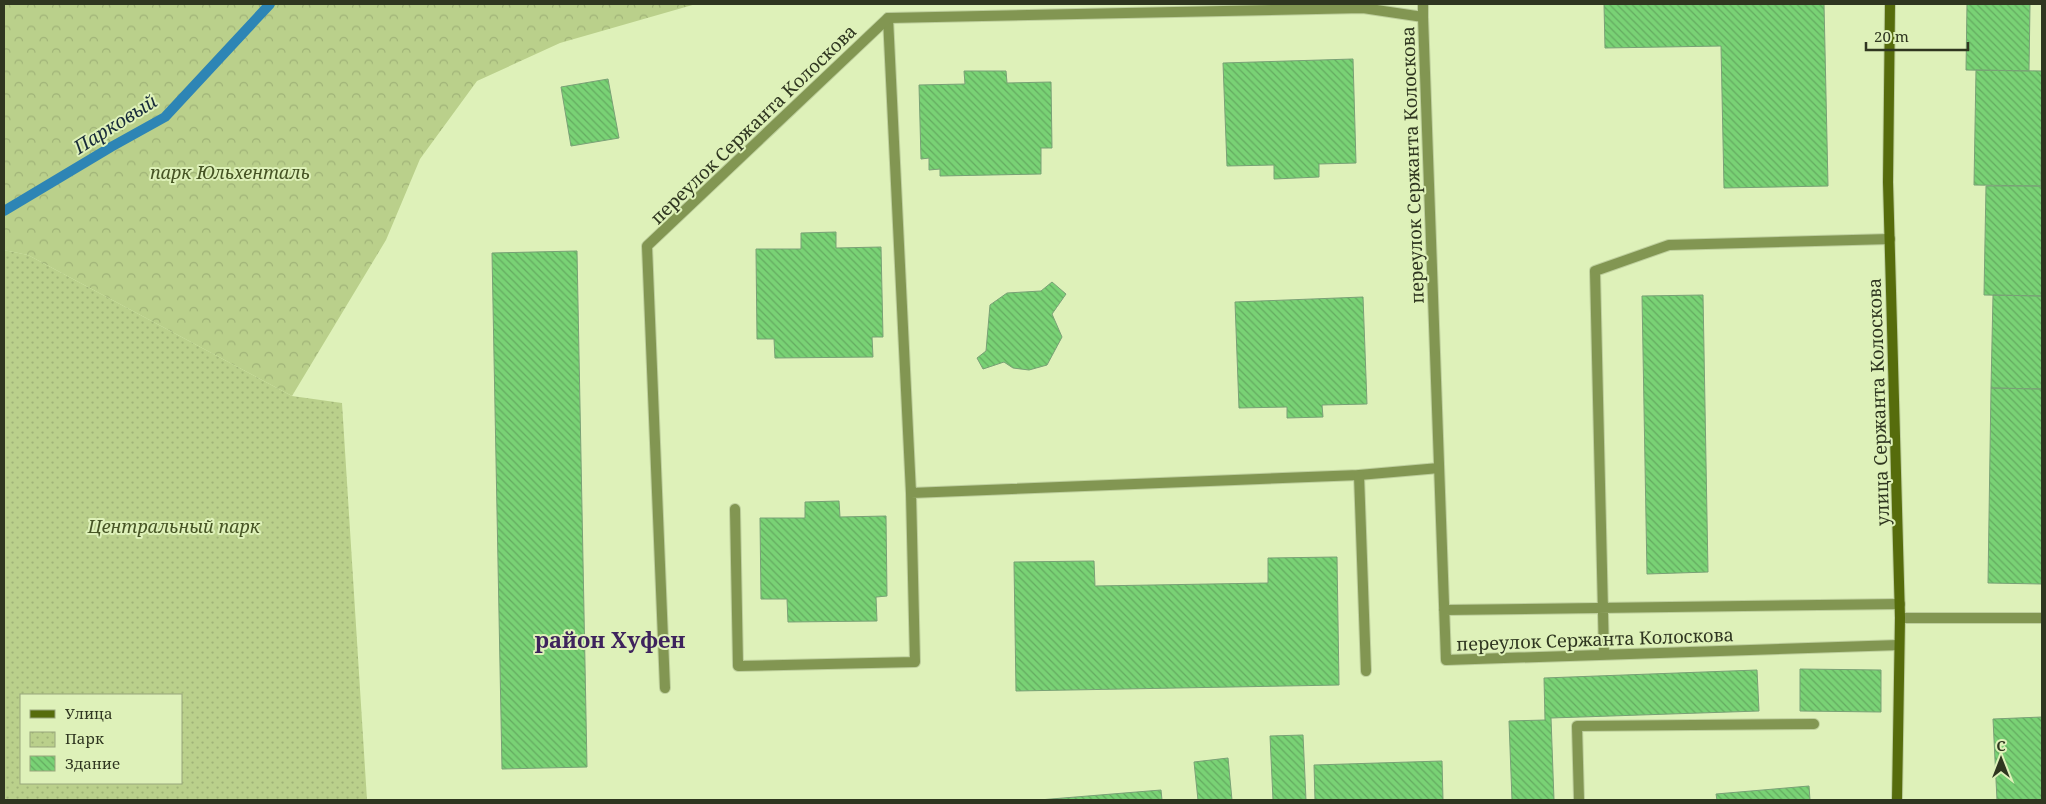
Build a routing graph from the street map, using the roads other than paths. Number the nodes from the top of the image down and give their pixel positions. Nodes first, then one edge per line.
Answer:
1 (1423, 4) edge
2 (1890, 4) edge
3 (1424, 17) junction
4 (888, 18) junction
5 (1890, 239) junction
6 (1439, 468) junction
7 (1359, 475) junction
8 (911, 493) junction
9 (735, 509) dead end
10 (1900, 604) junction
11 (1602, 607) junction
12 (1444, 610) junction
13 (1900, 618) junction
14 (2042, 618) edge
15 (1899, 645) junction
16 (1604, 655) junction
17 (1366, 671) dead end
18 (665, 688) dead end
19 (1814, 724) dead end
20 (1579, 800) edge
21 (1897, 800) edge

1 - 3 street
2 - 5 main road, улица Сержанта Колоскова
3 - 4 street, переулок Сержанта Колоскова
3 - 6 street, переулок Сержанта Колоскова
4 - 8 street
4 - 18 street, переулок Сержанта Колоскова
5 - 10 main road, улица Сержанта Колоскова
5 - 11 street
6 - 7 street
6 - 12 street, переулок Сержанта Колоскова
7 - 8 street
7 - 17 street
8 - 9 street
10 - 11 street
10 - 13 main road, улица Сержанта Колоскова
11 - 12 street
11 - 16 street
12 - 16 street, переулок Сержанта Колоскова
13 - 14 street
13 - 15 main road, улица Сержанта Колоскова
15 - 16 street, переулок Сержанта Колоскова
15 - 21 main road, улица Сержанта Колоскова
19 - 20 street

